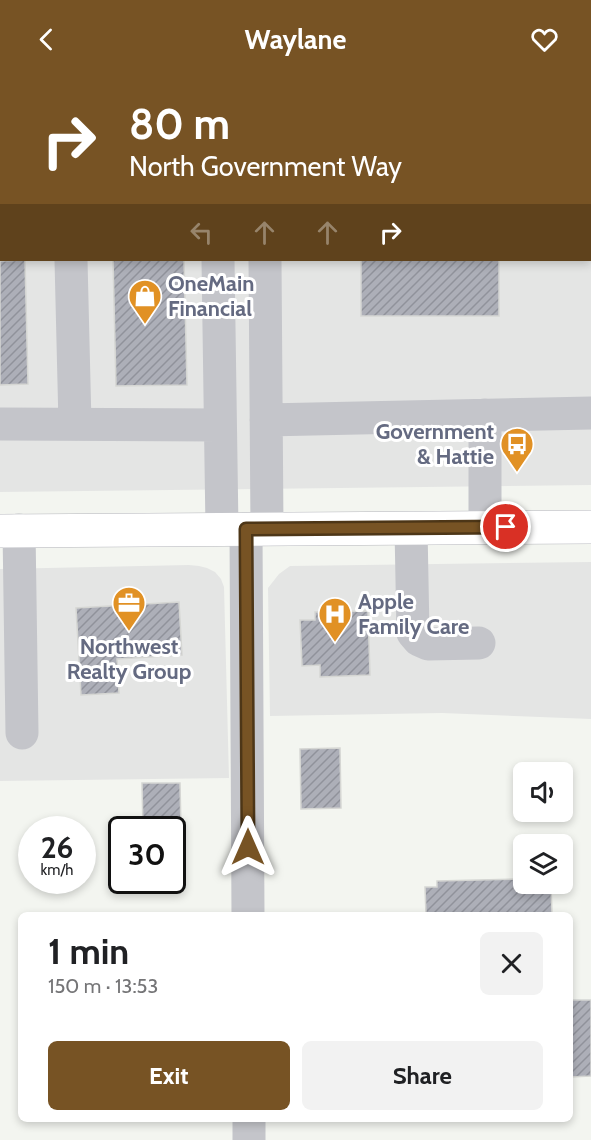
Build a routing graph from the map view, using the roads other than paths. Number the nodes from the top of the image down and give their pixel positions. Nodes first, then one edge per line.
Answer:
1 (71, 261) edge
2 (218, 261) edge
3 (265, 261) edge
4 (591, 413) edge
5 (485, 415) junction
6 (266, 420) junction
7 (0, 424) edge
8 (75, 424) junction
9 (220, 425) junction
10 (591, 526) edge
11 (485, 527) junction
12 (411, 528) junction
13 (245, 529) junction
14 (9, 530) edge
15 (479, 643) dead end
16 (22, 733) dead end
17 (248, 912) edge
18 (249, 1122) edge
19 (249, 1140) edge

1 - 8 street
2 - 9 street
3 - 6 street
4 - 5 street
5 - 6 street
5 - 11 street
6 - 13 street
7 - 8 street
8 - 9 street
9 - 13 street
10 - 11 main road
11 - 12 main road
12 - 13 main road
12 - 15 street
13 - 14 main road
13 - 17 street
14 - 16 street
18 - 19 street

